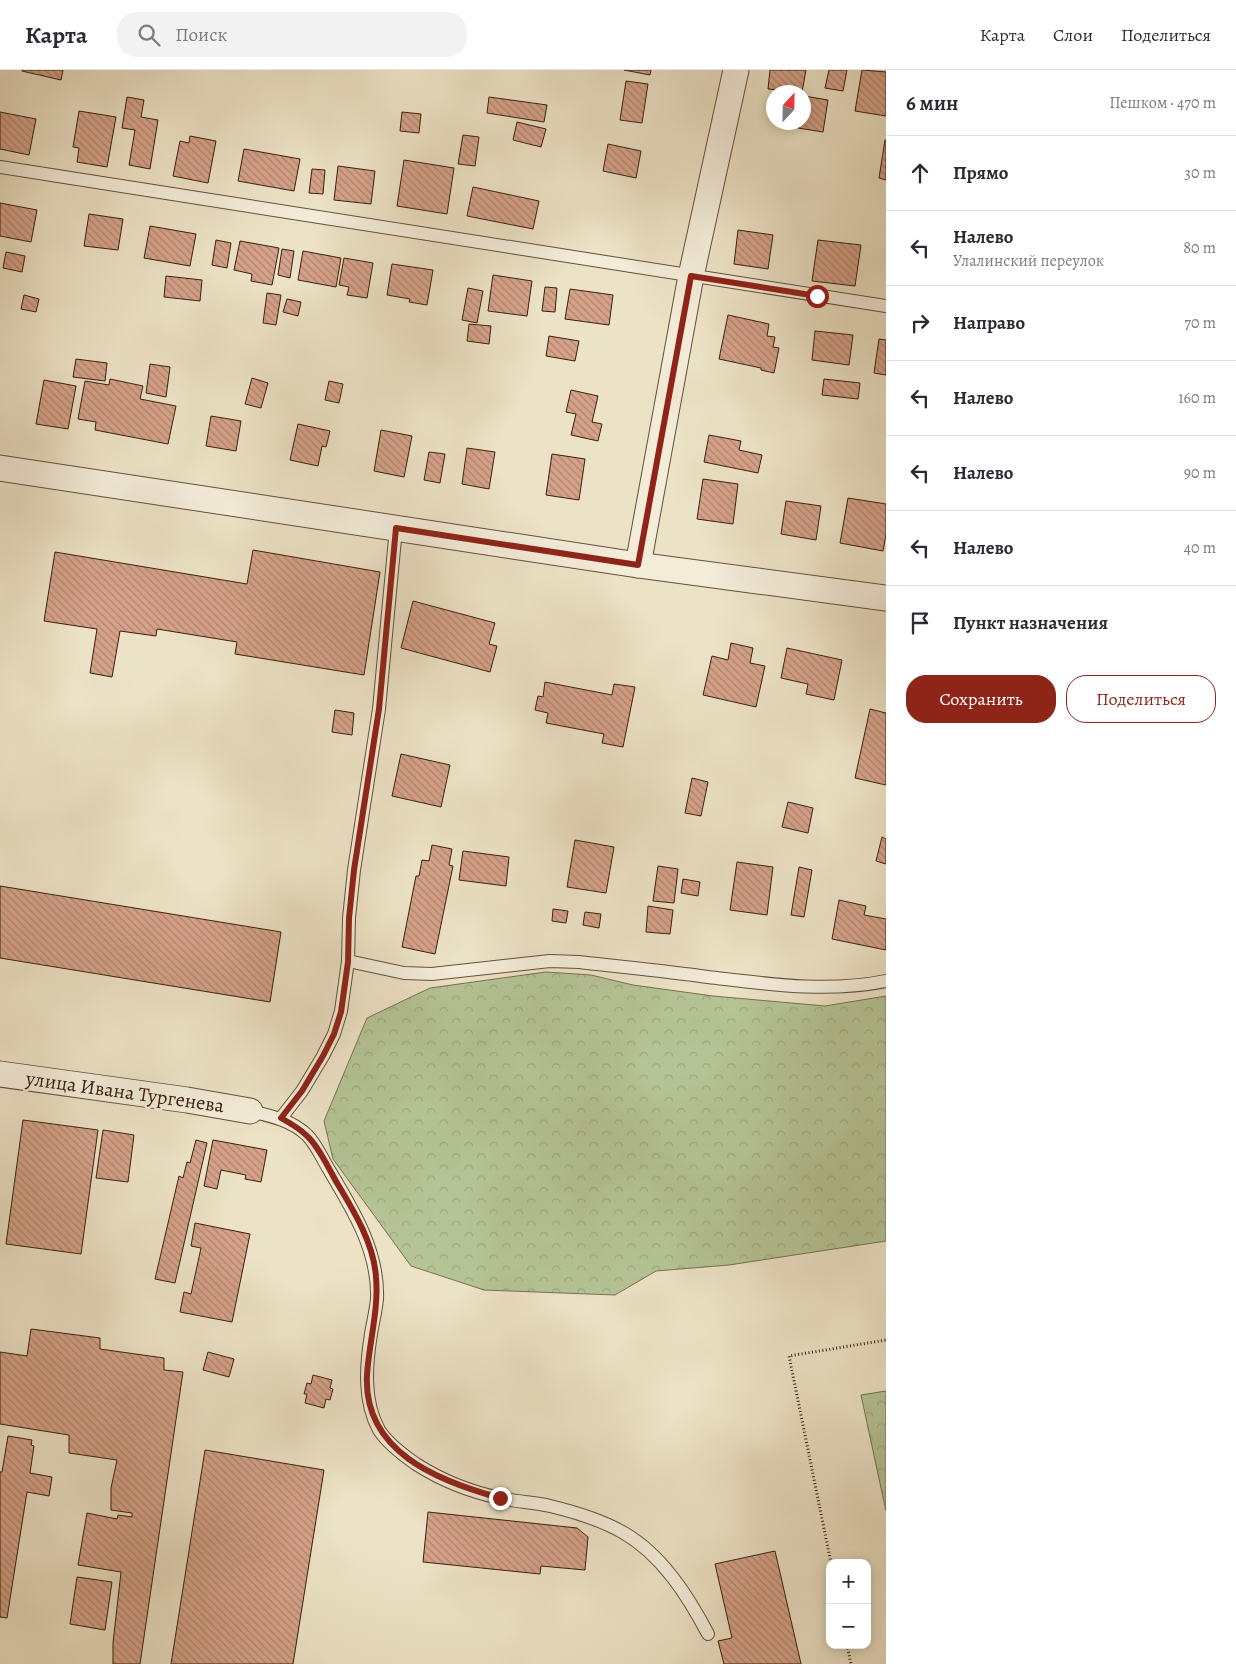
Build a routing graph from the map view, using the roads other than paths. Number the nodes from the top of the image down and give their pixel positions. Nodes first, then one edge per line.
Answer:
1 (736, 70) edge
2 (0, 167) edge
3 (691, 276) junction
4 (886, 306) edge
5 (0, 468) edge
6 (396, 528) junction
7 (638, 565) junction
8 (886, 598) edge
9 (348, 962) junction
10 (886, 981) edge
11 (0, 1074) edge
12 (250, 1111) joint
13 (281, 1118) junction
14 (708, 1634) dead end

1 - 3 street
2 - 3 lane
3 - 4 lane
3 - 7 street
5 - 6 street
6 - 7 street
6 - 9 lane
7 - 8 street
9 - 10 lane
9 - 13 lane
11 - 12 street, улица Ивана Тургенева
12 - 13 lane
13 - 14 lane

